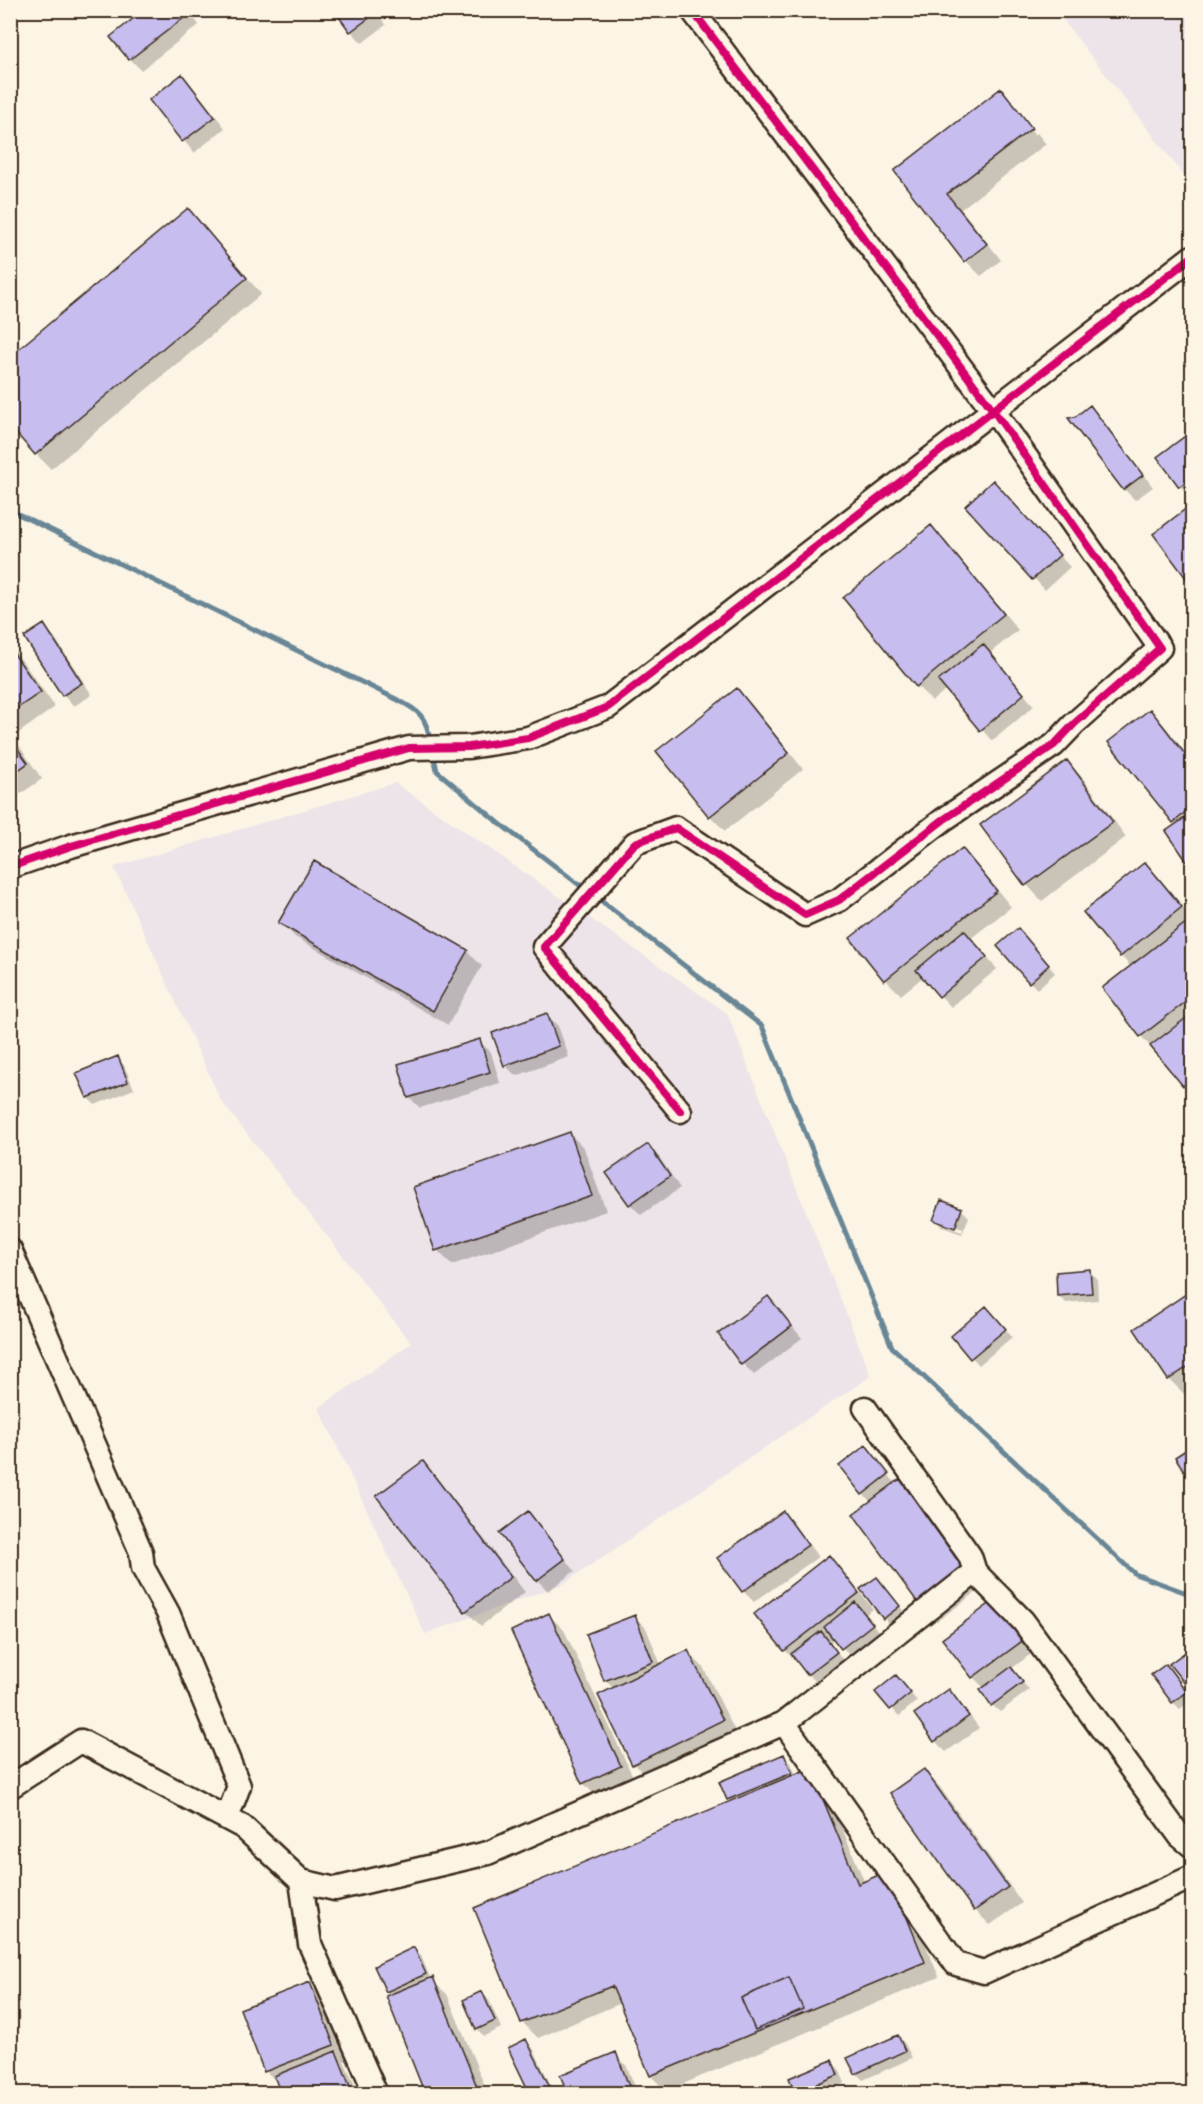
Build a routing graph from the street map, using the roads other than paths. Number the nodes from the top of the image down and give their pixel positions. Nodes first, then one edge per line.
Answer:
1 (692, 10) edge
2 (1192, 257) edge
3 (993, 410) junction
4 (10, 867) edge
5 (680, 1111) dead end
6 (10, 1250) edge
7 (865, 1408) dead end
8 (975, 1572) junction
9 (784, 1723) junction
10 (10, 1787) edge
11 (228, 1818) junction
12 (1192, 1846) edge
13 (1192, 1877) edge
14 (301, 1881) junction
15 (376, 2094) edge

1 - 3 street
2 - 3 street
3 - 4 street
3 - 5 street
6 - 11 street
7 - 8 street
8 - 9 street
8 - 12 street
9 - 13 street
9 - 14 street
10 - 11 street
11 - 14 street
14 - 15 street

